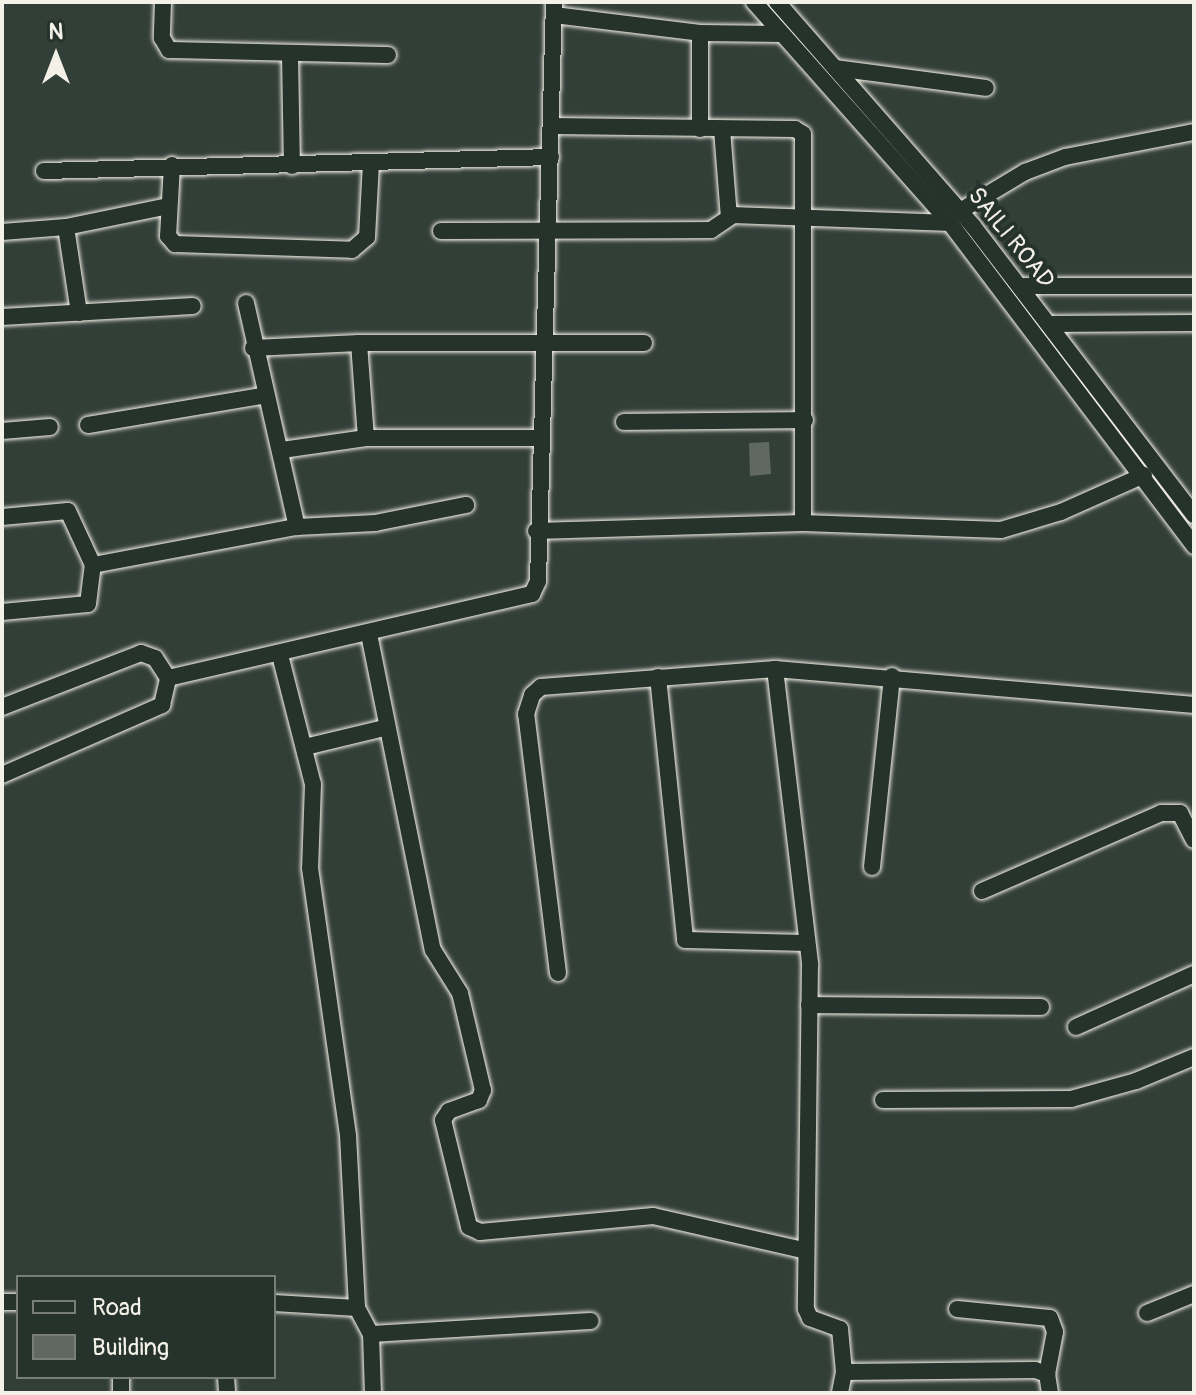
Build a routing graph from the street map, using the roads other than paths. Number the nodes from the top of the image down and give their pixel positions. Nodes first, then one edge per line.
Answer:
1 (163, 2) edge
2 (754, 2) edge
3 (777, 2) edge
4 (554, 8) edge
5 (700, 33) junction
6 (782, 34) junction
7 (290, 55) junction
8 (388, 55) dead end
9 (835, 68) junction
10 (986, 88) dead end
11 (552, 126) junction
12 (700, 129) junction
13 (722, 129) junction
14 (1194, 132) edge
15 (551, 157) junction
16 (371, 162) junction
17 (172, 165) junction
18 (292, 166) junction
19 (44, 171) dead end
20 (168, 206) junction
21 (806, 216) junction
22 (729, 217) junction
23 (955, 217) junction
24 (66, 227) junction
25 (548, 227) junction
26 (441, 231) dead end
27 (2, 232) edge
28 (1020, 286) junction
29 (1194, 286) edge
30 (246, 303) dead end
31 (193, 306) dead end
32 (79, 313) junction
33 (2, 317) edge
34 (1194, 323) edge
35 (1049, 324) junction
36 (359, 343) junction
37 (644, 343) dead end
38 (543, 345) junction
39 (253, 348) junction
40 (267, 395) junction
41 (805, 420) junction
42 (624, 422) dead end
43 (88, 425) dead end
44 (50, 427) dead end
45 (2, 431) edge
46 (366, 438) junction
47 (539, 438) junction
48 (282, 450) junction
49 (1144, 475) junction
50 (466, 505) dead end
51 (1194, 515) edge
52 (2, 517) edge
53 (803, 523) junction
54 (297, 527) junction
55 (536, 531) junction
56 (1194, 546) edge
57 (93, 565) junction
58 (2, 612) edge
59 (369, 634) junction
60 (280, 655) junction
61 (775, 669) junction
62 (892, 676) junction
63 (658, 677) junction
64 (168, 678) junction
65 (1194, 705) edge
66 (2, 707) edge
67 (384, 728) junction
68 (305, 747) junction
69 (2, 775) edge
70 (1194, 840) edge
71 (872, 867) dead end
72 (982, 891) dead end
73 (807, 943) junction
74 (558, 973) dead end
75 (1194, 974) edge
76 (809, 1005) junction
77 (1041, 1007) dead end
78 (1076, 1027) dead end
79 (1194, 1057) edge
80 (883, 1100) dead end
81 (803, 1250) junction
82 (1194, 1294) edge
83 (276, 1303) edge
84 (357, 1308) junction
85 (957, 1309) dead end
86 (1147, 1313) dead end
87 (591, 1321) dead end
88 (371, 1334) junction
89 (844, 1372) junction
90 (1047, 1374) junction
91 (373, 1393) edge
92 (840, 1393) edge
93 (1050, 1393) edge

1 - 7 street
2 - 6 street
3 - 9 street, SAILI ROAD
4 - 5 street
4 - 11 street
5 - 6 street
5 - 12 street
6 - 23 street
7 - 8 street
7 - 18 street
9 - 10 street
9 - 23 street, SAILI ROAD
11 - 12 street
11 - 15 street
12 - 13 street
13 - 21 street
13 - 22 street
14 - 23 street
15 - 16 street
15 - 25 street
16 - 18 street
16 - 20 street
17 - 18 street
17 - 19 street
17 - 20 street
20 - 24 street
21 - 22 street
21 - 23 street
21 - 41 street
22 - 25 street
23 - 28 street, SAILI ROAD
23 - 49 street
24 - 27 street
24 - 32 street
25 - 26 street
25 - 38 street
28 - 29 street
28 - 35 street, SAILI ROAD
30 - 39 street
31 - 32 street
32 - 33 street
34 - 35 street
35 - 51 street, SAILI ROAD
36 - 38 street
36 - 39 street
36 - 46 street
37 - 38 street
38 - 47 street
39 - 40 street
40 - 43 street
40 - 48 street
41 - 42 street
41 - 53 street
44 - 45 street
46 - 47 street
46 - 48 street
47 - 55 street
48 - 54 street
49 - 53 street
49 - 56 street
50 - 54 street
52 - 57 street
53 - 55 street
54 - 57 street
55 - 59 street
57 - 58 street
59 - 60 street
59 - 67 street
60 - 64 street
60 - 68 street
61 - 62 street
61 - 63 street
61 - 73 street
62 - 65 street
62 - 71 street
63 - 73 street
63 - 74 street
64 - 66 street
64 - 69 street
67 - 68 street
67 - 81 street
68 - 84 street
70 - 72 street
73 - 76 street
75 - 78 street
76 - 77 street
76 - 81 street
79 - 80 street
81 - 89 street
82 - 86 street
83 - 84 street
84 - 88 street
85 - 90 street
87 - 88 street
88 - 91 street
89 - 90 street
89 - 92 street
90 - 93 street

